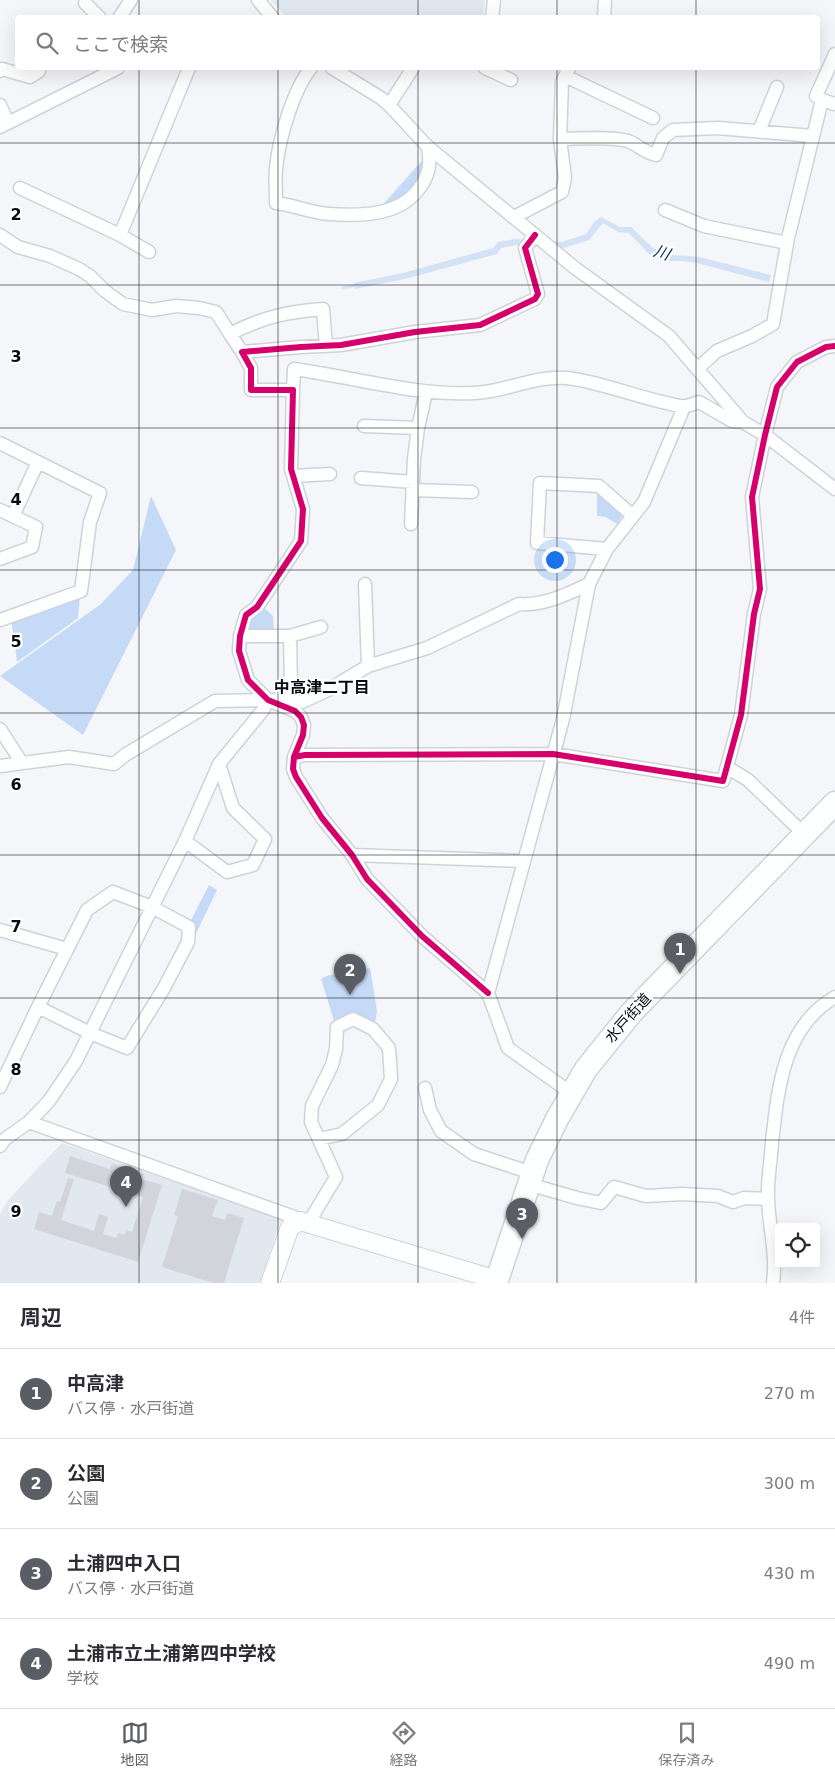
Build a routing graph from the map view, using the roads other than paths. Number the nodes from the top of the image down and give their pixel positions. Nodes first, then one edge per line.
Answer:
1 (131, 0) edge
2 (258, 0) edge
3 (494, 0) edge
4 (605, 0) edge
5 (85, 3) dead end
6 (97, 15) edge
7 (120, 15) edge
8 (270, 15) edge
9 (492, 15) edge
10 (604, 15) edge
11 (835, 54) edge
12 (114, 70) edge
13 (188, 70) edge
14 (310, 70) edge
15 (335, 70) edge
16 (412, 70) edge
17 (489, 70) edge
18 (0, 71) edge
19 (39, 71) dead end
20 (567, 72) edge
21 (511, 80) dead end
22 (777, 87) dead end
23 (822, 100) junction
24 (389, 104) junction
25 (835, 104) edge
26 (0, 105) edge
27 (653, 118) dead end
28 (4, 125) edge
29 (759, 131) junction
30 (813, 136) junction
31 (560, 139) junction
32 (428, 147) junction
33 (20, 188) dead end
34 (666, 210) dead end
35 (514, 217) junction
36 (535, 234) junction
37 (0, 235) edge
38 (120, 235) junction
39 (787, 243) junction
40 (149, 252) dead end
41 (230, 334) junction
42 (326, 346) junction
43 (835, 346) edge
44 (242, 352) junction
45 (697, 369) junction
46 (293, 390) junction
47 (426, 392) junction
48 (684, 407) junction
49 (743, 422) junction
50 (364, 426) dead end
51 (418, 428) junction
52 (765, 435) junction
53 (0, 444) edge
54 (38, 462) junction
55 (330, 474) dead end
56 (293, 476) junction
57 (361, 478) dead end
58 (413, 486) junction
59 (835, 489) edge
60 (472, 492) dead end
61 (0, 510) edge
62 (14, 516) junction
63 (633, 516) junction
64 (411, 524) dead end
65 (607, 549) junction
66 (0, 559) edge
67 (365, 584) dead end
68 (589, 584) junction
69 (0, 620) edge
70 (321, 627) dead end
71 (240, 636) junction
72 (290, 636) junction
73 (368, 666) junction
74 (273, 700) junction
75 (0, 729) edge
76 (553, 754) junction
77 (294, 757) junction
78 (22, 763) junction
79 (219, 764) junction
80 (0, 766) edge
81 (727, 766) junction
82 (835, 803) edge
83 (804, 834) junction
84 (185, 841) junction
85 (352, 856) junction
86 (524, 861) junction
87 (152, 907) junction
88 (0, 930) edge
89 (67, 949) junction
90 (488, 992) junction
91 (835, 997) edge
92 (38, 1007) junction
93 (90, 1034) junction
94 (0, 1087) edge
95 (425, 1088) dead end
96 (571, 1093) junction
97 (28, 1122) junction
98 (2, 1139) edge
99 (319, 1139) junction
100 (530, 1178) junction
101 (768, 1199) junction
102 (303, 1222) junction
103 (496, 1281) edge
104 (270, 1283) edge
105 (774, 1283) edge

1 - 7 street
2 - 8 street
3 - 9 street
4 - 10 street
5 - 6 street
11 - 23 street
12 - 28 street
13 - 38 street
14 - 32 street
15 - 24 street
16 - 24 street
17 - 21 street
18 - 19 street
20 - 27 street
20 - 31 street
22 - 29 street
23 - 25 street
23 - 30 street
24 - 32 street
26 - 28 street
29 - 30 street
29 - 31 street
30 - 39 street
31 - 35 street
32 - 35 street
33 - 38 street
34 - 39 street
35 - 36 street
36 - 42 street
36 - 45 street
37 - 41 street
38 - 40 street
39 - 45 street
41 - 42 street
41 - 44 street
42 - 44 street
43 - 52 street
44 - 46 street
45 - 49 street
46 - 47 street
46 - 56 street
47 - 48 street
47 - 51 street
48 - 49 street
48 - 63 street
49 - 52 street
50 - 51 street
51 - 58 street
52 - 59 street
52 - 81 street
53 - 54 street
54 - 62 street
54 - 69 street
55 - 56 street
56 - 71 street
57 - 58 street
58 - 60 street
58 - 64 street
61 - 62 street
62 - 66 street
63 - 65 street
63 - 65 street
65 - 68 street
67 - 73 street
68 - 73 street
68 - 76 street
70 - 72 street
71 - 72 street
71 - 74 street
72 - 74 street
73 - 74 street
74 - 77 street
74 - 78 street
74 - 79 street
75 - 78 street
76 - 77 street
76 - 81 street
76 - 86 street
77 - 85 street
78 - 80 street
79 - 84 street
79 - 84 street
81 - 83 street
82 - 83 highway, 水戸街道
83 - 96 highway, 水戸街道
84 - 87 street
85 - 86 street
85 - 90 street
86 - 90 street
87 - 89 street
87 - 93 street
87 - 93 street
88 - 89 street
89 - 92 street
90 - 96 street
91 - 101 street
92 - 93 street
92 - 94 street
93 - 97 street
95 - 100 street
96 - 100 highway, 水戸街道
97 - 98 street
97 - 102 street
99 - 99 street
99 - 102 street
100 - 101 street
100 - 103 highway, 水戸街道
101 - 105 street
102 - 103 street
102 - 104 street

